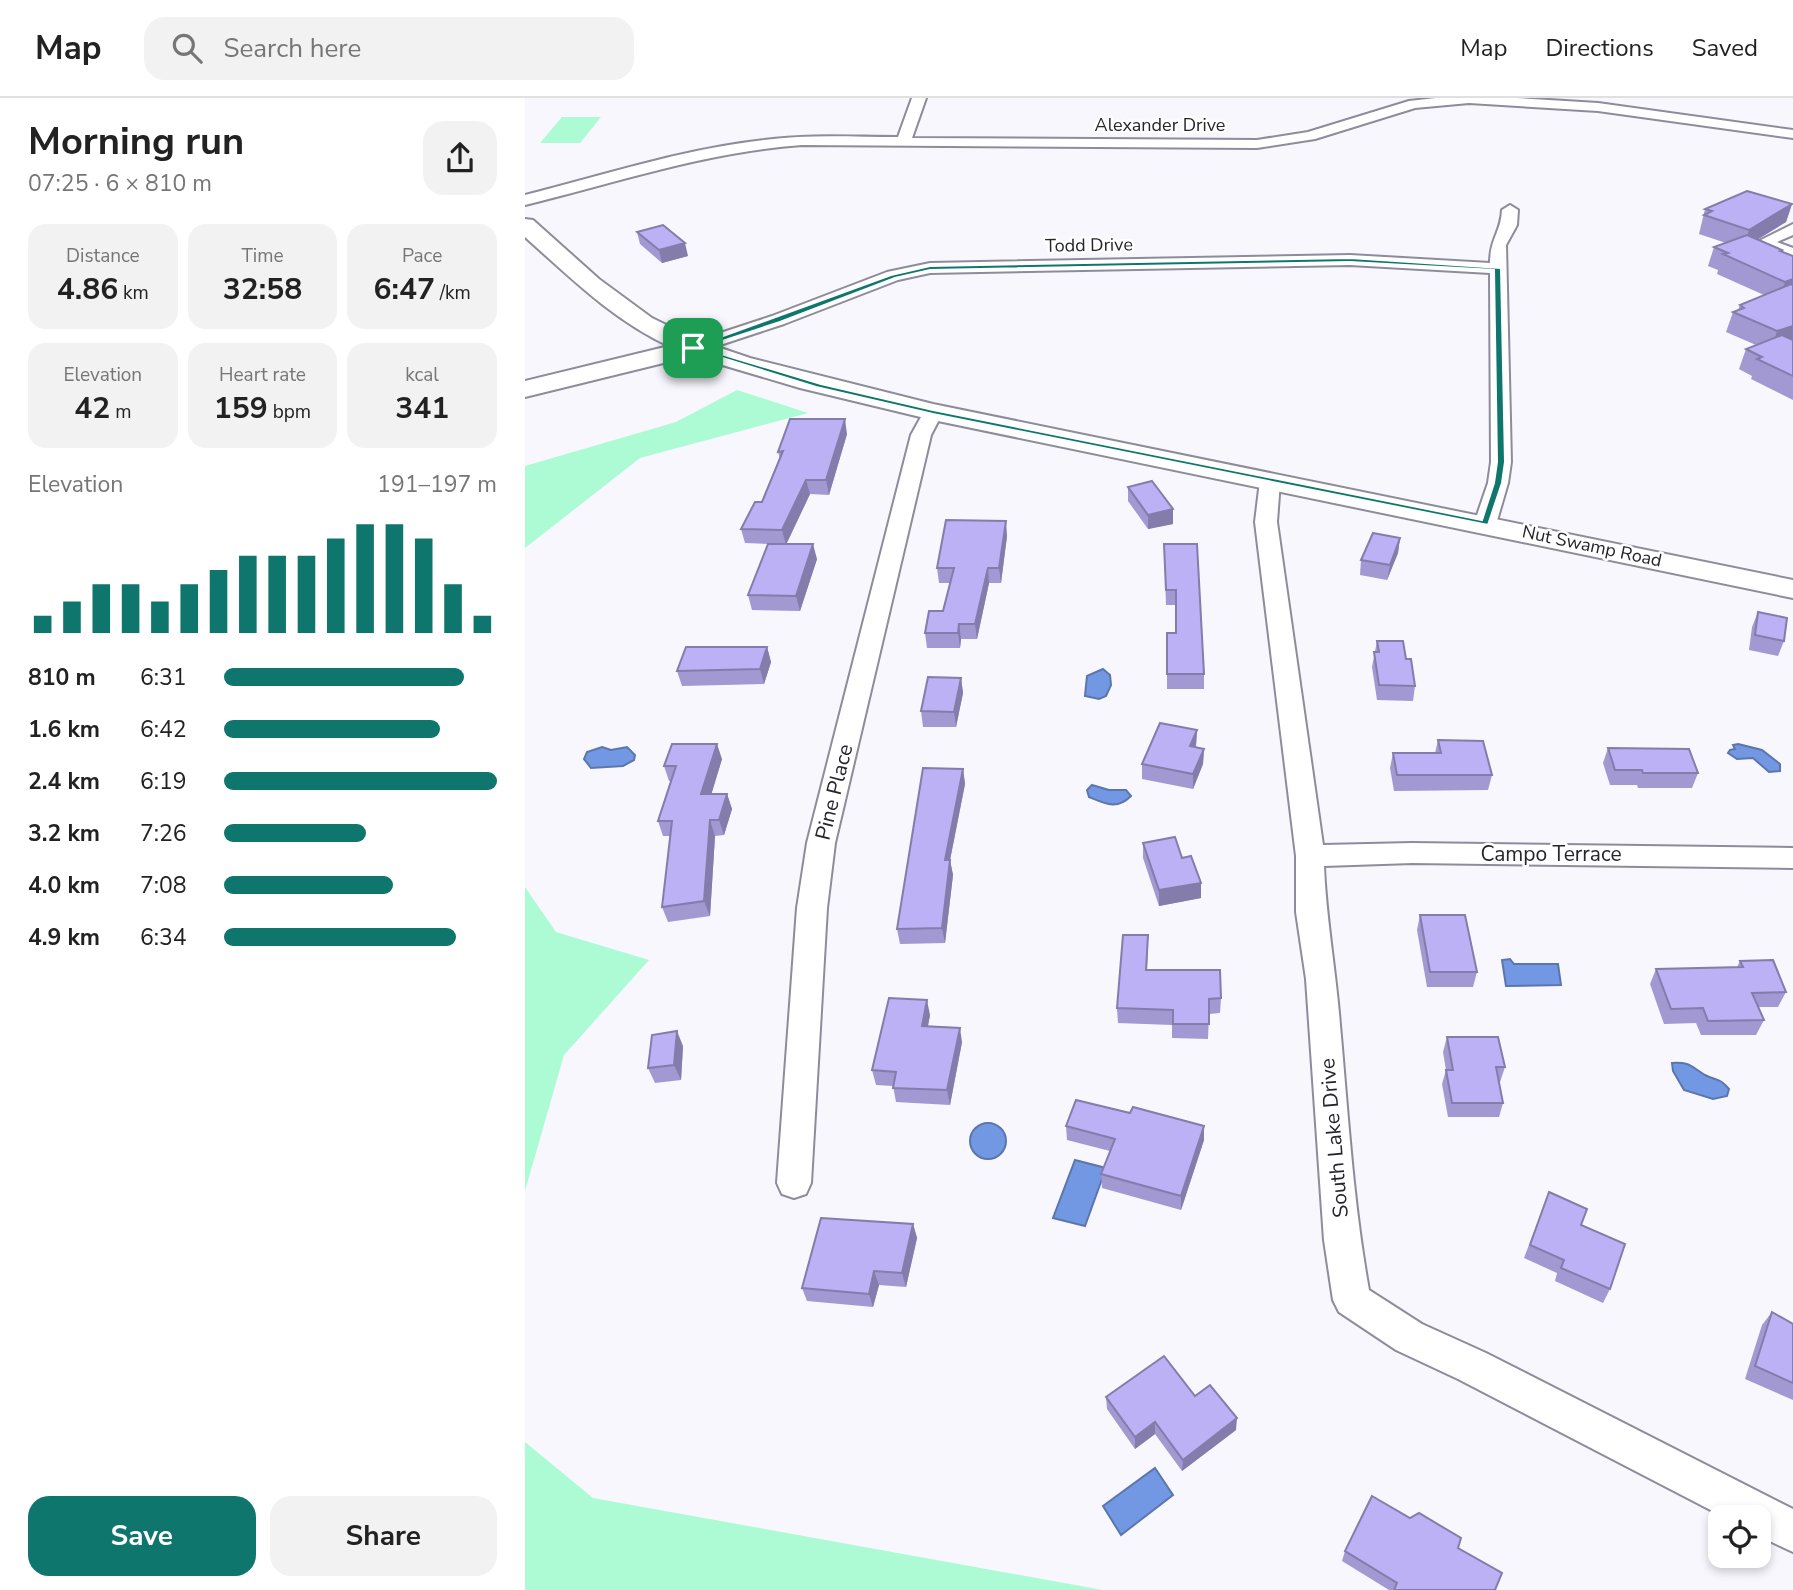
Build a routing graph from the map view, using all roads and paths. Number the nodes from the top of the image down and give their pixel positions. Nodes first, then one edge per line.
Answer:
1 (919, 98) edge
2 (1409, 101) edge
3 (1793, 134) edge
4 (903, 142) junction
5 (525, 200) edge
6 (1510, 210) dead end
7 (525, 225) edge
8 (1793, 229) edge
9 (1793, 253) edge
10 (1498, 268) junction
11 (693, 348) junction
12 (525, 389) edge
13 (933, 412) junction
14 (1270, 481) junction
15 (1485, 524) junction
16 (1793, 589) edge
17 (1310, 856) junction
18 (1793, 858) edge
19 (794, 1183) dead end
20 (1793, 1531) edge

1 - 4 street
2 - 3 street, Alexander Drive
2 - 4 street, Alexander Drive
4 - 5 street, Alexander Drive
6 - 10 street
7 - 11 main road, Nut Swamp Road
8 - 9 street
10 - 11 street, Todd Drive
10 - 15 street
11 - 12 main road
11 - 13 main road, Nut Swamp Road
13 - 14 main road, Nut Swamp Road
13 - 19 street, Pine Place
14 - 15 main road, Nut Swamp Road
14 - 17 street, South Lake Drive
15 - 16 main road, Nut Swamp Road
17 - 18 street, Campo Terrace
17 - 20 street, South Lake Drive

